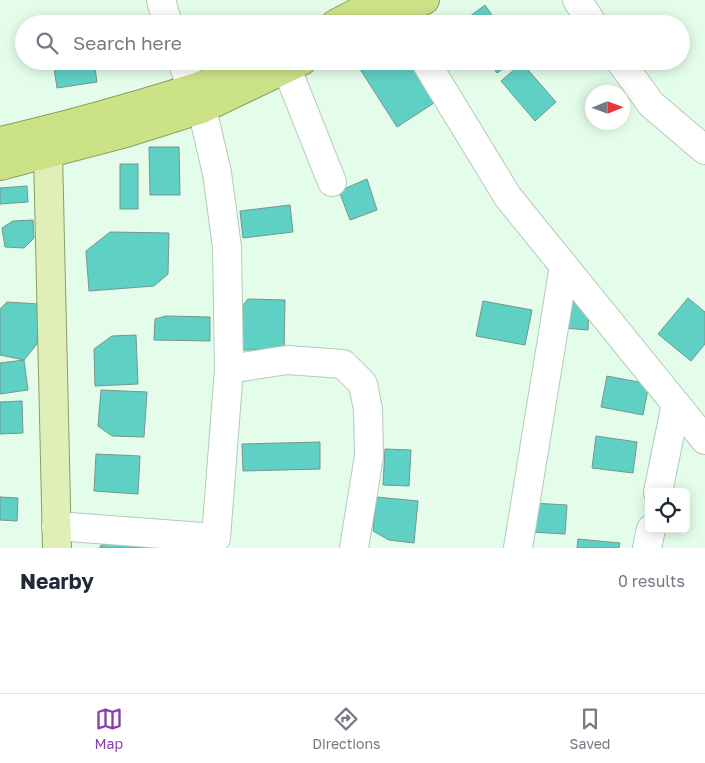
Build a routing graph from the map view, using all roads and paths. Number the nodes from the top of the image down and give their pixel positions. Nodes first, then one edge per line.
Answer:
1 (160, 0) edge
2 (425, 0) edge
3 (577, 0) edge
4 (381, 12) edge
5 (165, 15) edge
6 (588, 15) edge
7 (186, 70) edge
8 (243, 70) edge
9 (281, 70) edge
10 (297, 70) edge
11 (430, 70) edge
12 (626, 70) edge
13 (197, 99) junction
14 (0, 141) edge
15 (705, 150) edge
16 (48, 153) junction
17 (0, 166) edge
18 (332, 182) dead end
19 (564, 266) junction
20 (229, 369) junction
21 (694, 417) edge
22 (660, 488) edge
23 (650, 533) edge
24 (56, 537) edge
25 (354, 548) edge
26 (518, 548) edge
27 (647, 548) edge

1 - 5 street
2 - 4 highway
3 - 6 street
7 - 13 street
8 - 13 highway
9 - 13 highway
10 - 18 street
11 - 19 street
12 - 15 street
13 - 14 highway
13 - 16 highway
13 - 20 street
16 - 17 highway
16 - 24 main road
19 - 21 street
19 - 26 street
20 - 24 street
20 - 25 street
21 - 22 street
23 - 27 street

